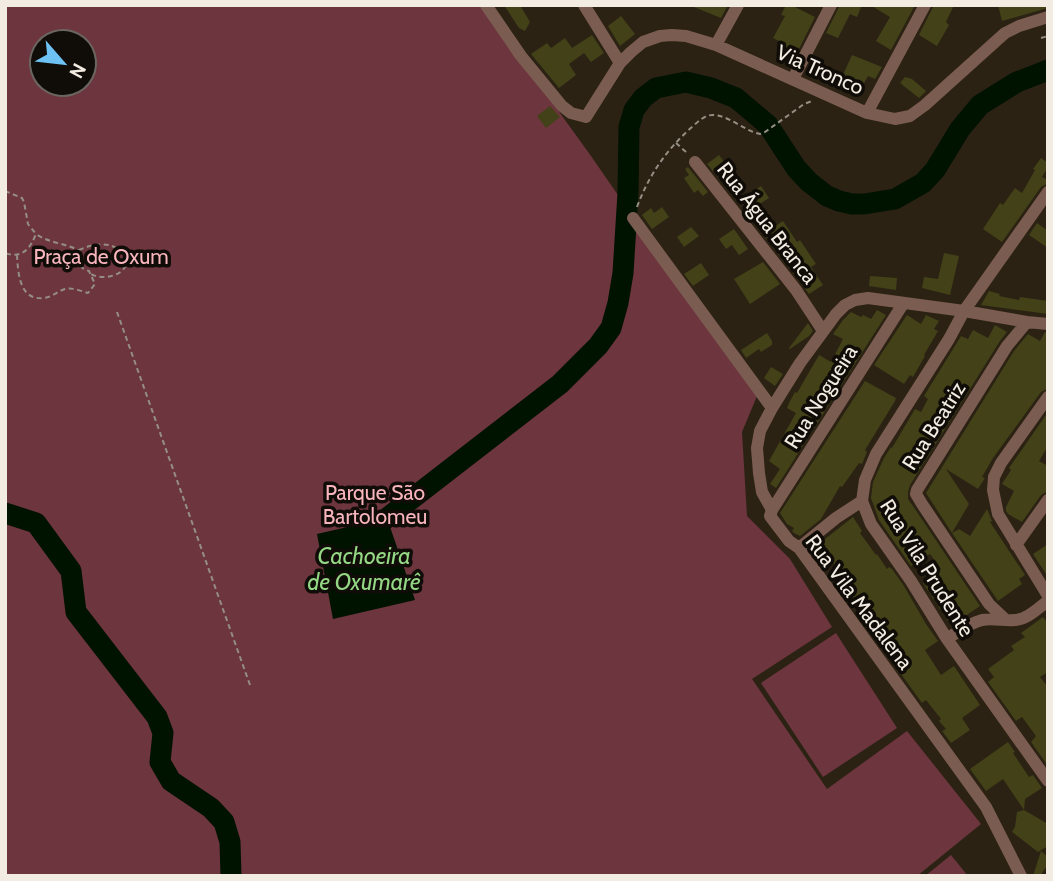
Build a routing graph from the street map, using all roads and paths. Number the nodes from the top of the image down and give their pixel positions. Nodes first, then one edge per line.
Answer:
1 (485, 5) edge
2 (584, 5) edge
3 (738, 5) edge
4 (831, 5) edge
5 (925, 5) edge
6 (1048, 18) edge
7 (1048, 36) edge
8 (1041, 38) dead end
9 (716, 45) junction
10 (620, 63) junction
11 (793, 79) junction
12 (828, 94) junction
13 (867, 113) junction
14 (675, 142) junction
15 (695, 162) joint
16 (5, 191) edge
17 (1048, 192) edge
18 (633, 218) joint
19 (36, 234) junction
20 (78, 250) junction
21 (5, 253) edge
22 (17, 255) junction
23 (89, 271) junction
24 (903, 304) junction
25 (964, 311) junction
26 (117, 312) dead end
27 (1027, 322) junction
28 (1048, 324) edge
29 (823, 331) junction
30 (1048, 397) edge
31 (772, 408) junction
32 (1048, 500) edge
33 (862, 501) junction
34 (772, 510) junction
35 (1016, 545) junction
36 (799, 548) junction
37 (1048, 598) edge
38 (1006, 620) junction
39 (947, 639) junction
40 (250, 685) dead end
41 (1048, 781) edge
42 (1021, 876) edge

1 - 10 street, Via Tronco
2 - 10 street
3 - 9 street
4 - 11 street
5 - 13 street
6 - 13 street, Via Tronco
7 - 8 path
9 - 10 street, Via Tronco
9 - 11 street, Via Tronco
11 - 12 street, Via Tronco
12 - 13 street, Via Tronco
12 - 14 path
14 - 15 path, Rua Água Branca
14 - 18 path
15 - 29 street, Rua Água Branca
16 - 19 path
17 - 25 street, Rua Vila Prudente
18 - 31 street
19 - 20 path
19 - 22 path
20 - 23 path
20 - 23 path
21 - 22 path
22 - 23 path
24 - 25 street, Rua Vila Madalena
24 - 29 street, Rua Vila Madalena
24 - 34 street, Rua Nogueira
25 - 27 street, Rua Vila Madalena
25 - 33 street, Rua Vila Prudente
26 - 40 path
27 - 28 street, Rua Vila Madalena
27 - 38 street, Rua Beatriz
29 - 31 street, Rua Vila Madalena
30 - 35 street
31 - 34 street, Rua Vila Madalena
32 - 35 street
33 - 36 street
33 - 39 street, Rua Vila Prudente
34 - 36 street, Rua Vila Madalena
35 - 37 street
36 - 42 street, Rua Vila Madalena
37 - 38 street
38 - 39 street
39 - 41 street, Rua Vila Prudente

